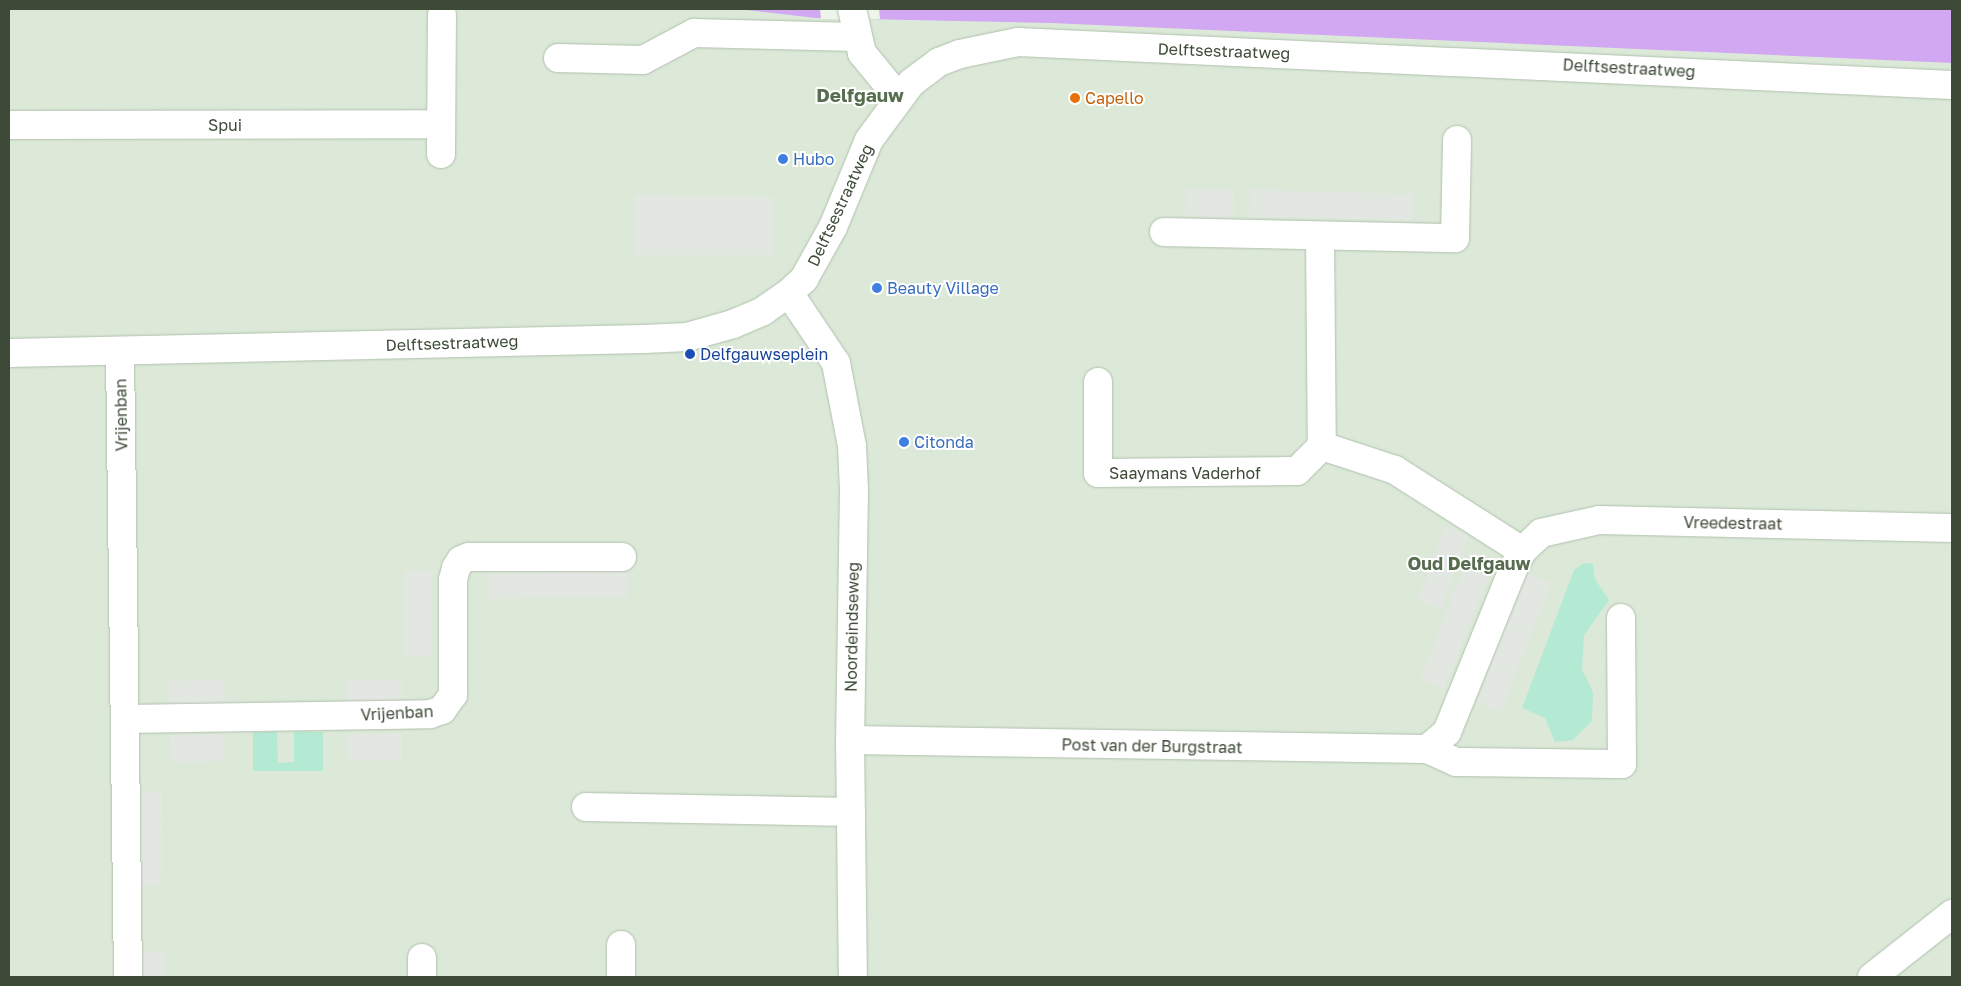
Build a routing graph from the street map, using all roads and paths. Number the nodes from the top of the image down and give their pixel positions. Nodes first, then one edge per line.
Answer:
1 (442, 15) dead end
2 (853, 22) edge
3 (558, 58) dead end
4 (1952, 84) edge
5 (900, 98) junction
6 (441, 124) junction
7 (9, 125) edge
8 (1458, 140) dead end
9 (441, 154) dead end
10 (1164, 232) dead end
11 (1320, 236) junction
12 (789, 293) junction
13 (120, 352) junction
14 (9, 353) edge
15 (1098, 382) dead end
16 (1322, 446) junction
17 (1952, 528) edge
18 (1522, 551) junction
19 (622, 557) dead end
20 (1622, 618) dead end
21 (125, 719) junction
22 (850, 740) junction
23 (1437, 741) junction
24 (586, 807) dead end
25 (851, 812) junction
26 (1952, 914) edge
27 (621, 945) dead end
28 (128, 977) edge
29 (621, 977) edge
30 (853, 977) edge
31 (1872, 977) edge

1 - 6 street
2 - 3 street
2 - 5 street
4 - 5 street, Delftsestraatweg
5 - 12 street, Delftsestraatweg
6 - 7 street, Spui
6 - 9 street
8 - 11 street
10 - 11 street
11 - 16 street
12 - 13 street, Delftsestraatweg
12 - 22 street, Noordeindseweg
13 - 14 street, Delftsestraatweg
13 - 21 street, Vrijenban
15 - 16 street, Saaymans Vaderhof
16 - 18 street
17 - 18 street, Vreedestraat
18 - 23 street
19 - 21 street, Vrijenban
20 - 23 street
21 - 28 street, Vrijenban
22 - 23 street, Post van der Burgstraat
22 - 25 street, Noordeindseweg
24 - 25 street
25 - 30 street, Noordeindseweg
26 - 31 street
27 - 29 street

